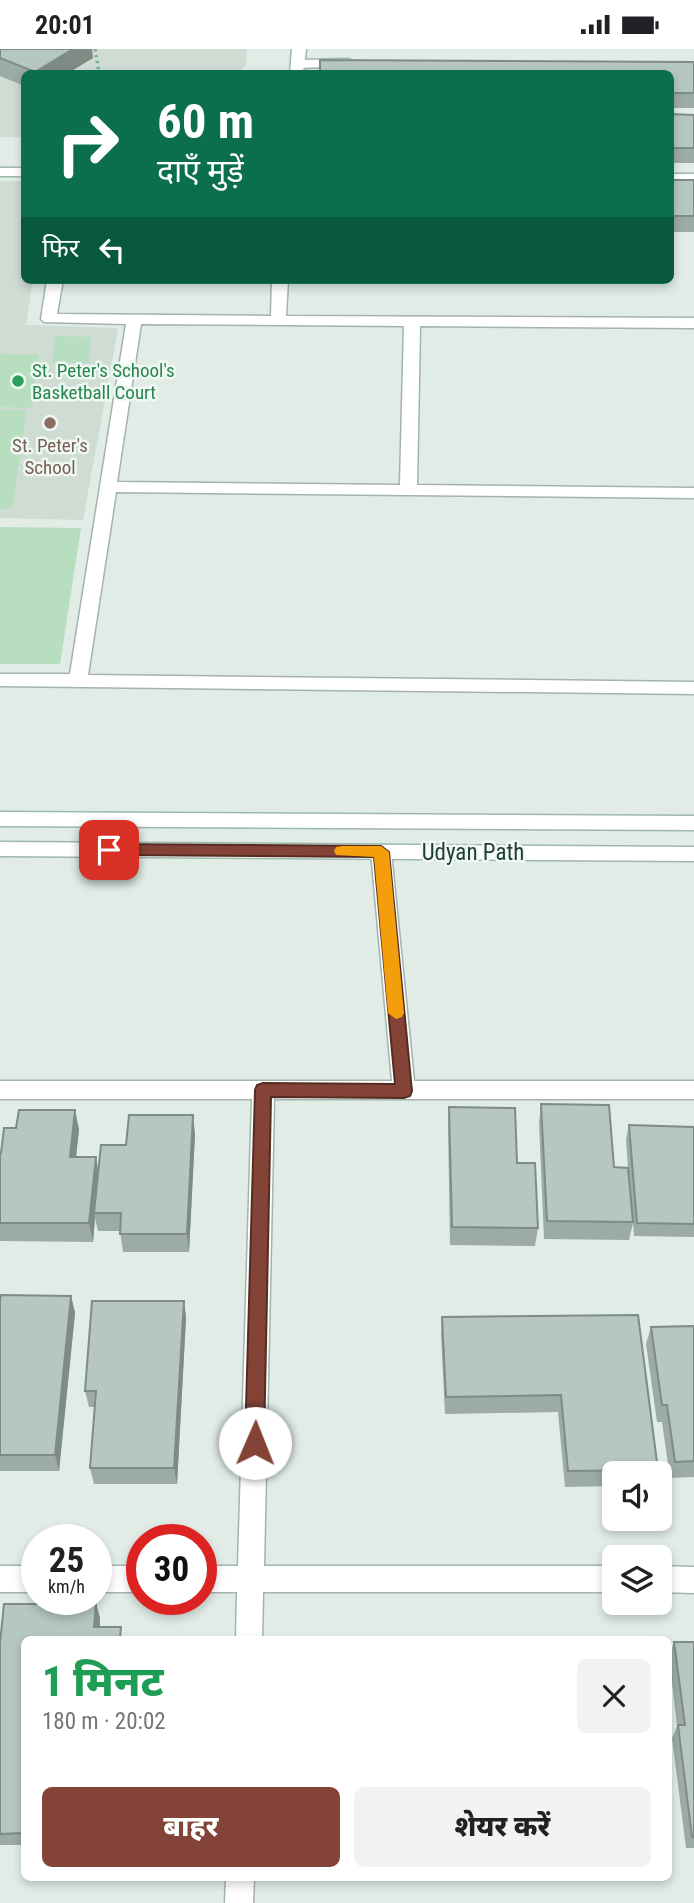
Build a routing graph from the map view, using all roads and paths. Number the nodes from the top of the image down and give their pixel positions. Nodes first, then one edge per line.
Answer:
1 (95, 49) edge
2 (299, 49) edge
3 (367, 63) edge
4 (298, 69) edge
5 (98, 70) edge
6 (0, 172) edge
7 (21, 172) edge
8 (674, 177) edge
9 (694, 178) edge
10 (54, 284) edge
11 (280, 284) edge
12 (278, 319) junction
13 (134, 320) junction
14 (412, 321) junction
15 (694, 323) edge
16 (108, 487) junction
17 (408, 490) junction
18 (694, 493) edge
19 (0, 680) edge
20 (78, 681) junction
21 (694, 688) edge
22 (0, 819) edge
23 (694, 823) edge
24 (0, 849) edge
25 (381, 852) junction
26 (694, 854) edge
27 (0, 1090) edge
28 (263, 1090) junction
29 (694, 1090) edge
30 (404, 1091) junction
31 (0, 1579) edge
32 (21, 1579) edge
33 (217, 1579) edge
34 (251, 1579) junction
35 (602, 1579) edge
36 (672, 1580) edge
37 (694, 1580) edge
38 (249, 1636) edge
39 (240, 1881) edge
40 (239, 1903) edge

1 - 5 path
2 - 4 street
3 - 4 street
6 - 7 street
8 - 9 street
10 - 13 street
11 - 12 street
12 - 13 street
12 - 14 street
13 - 16 street
14 - 15 street
14 - 17 street
16 - 17 street
16 - 20 street
17 - 18 street
19 - 20 street
20 - 21 street
22 - 23 street, Udyan Path
24 - 25 street, Udyan Path
25 - 26 street, Udyan Path
25 - 30 street
27 - 28 street
28 - 30 street
28 - 34 street
29 - 30 street
31 - 32 street
33 - 34 street
34 - 35 street
34 - 38 street
36 - 37 street
39 - 40 street

